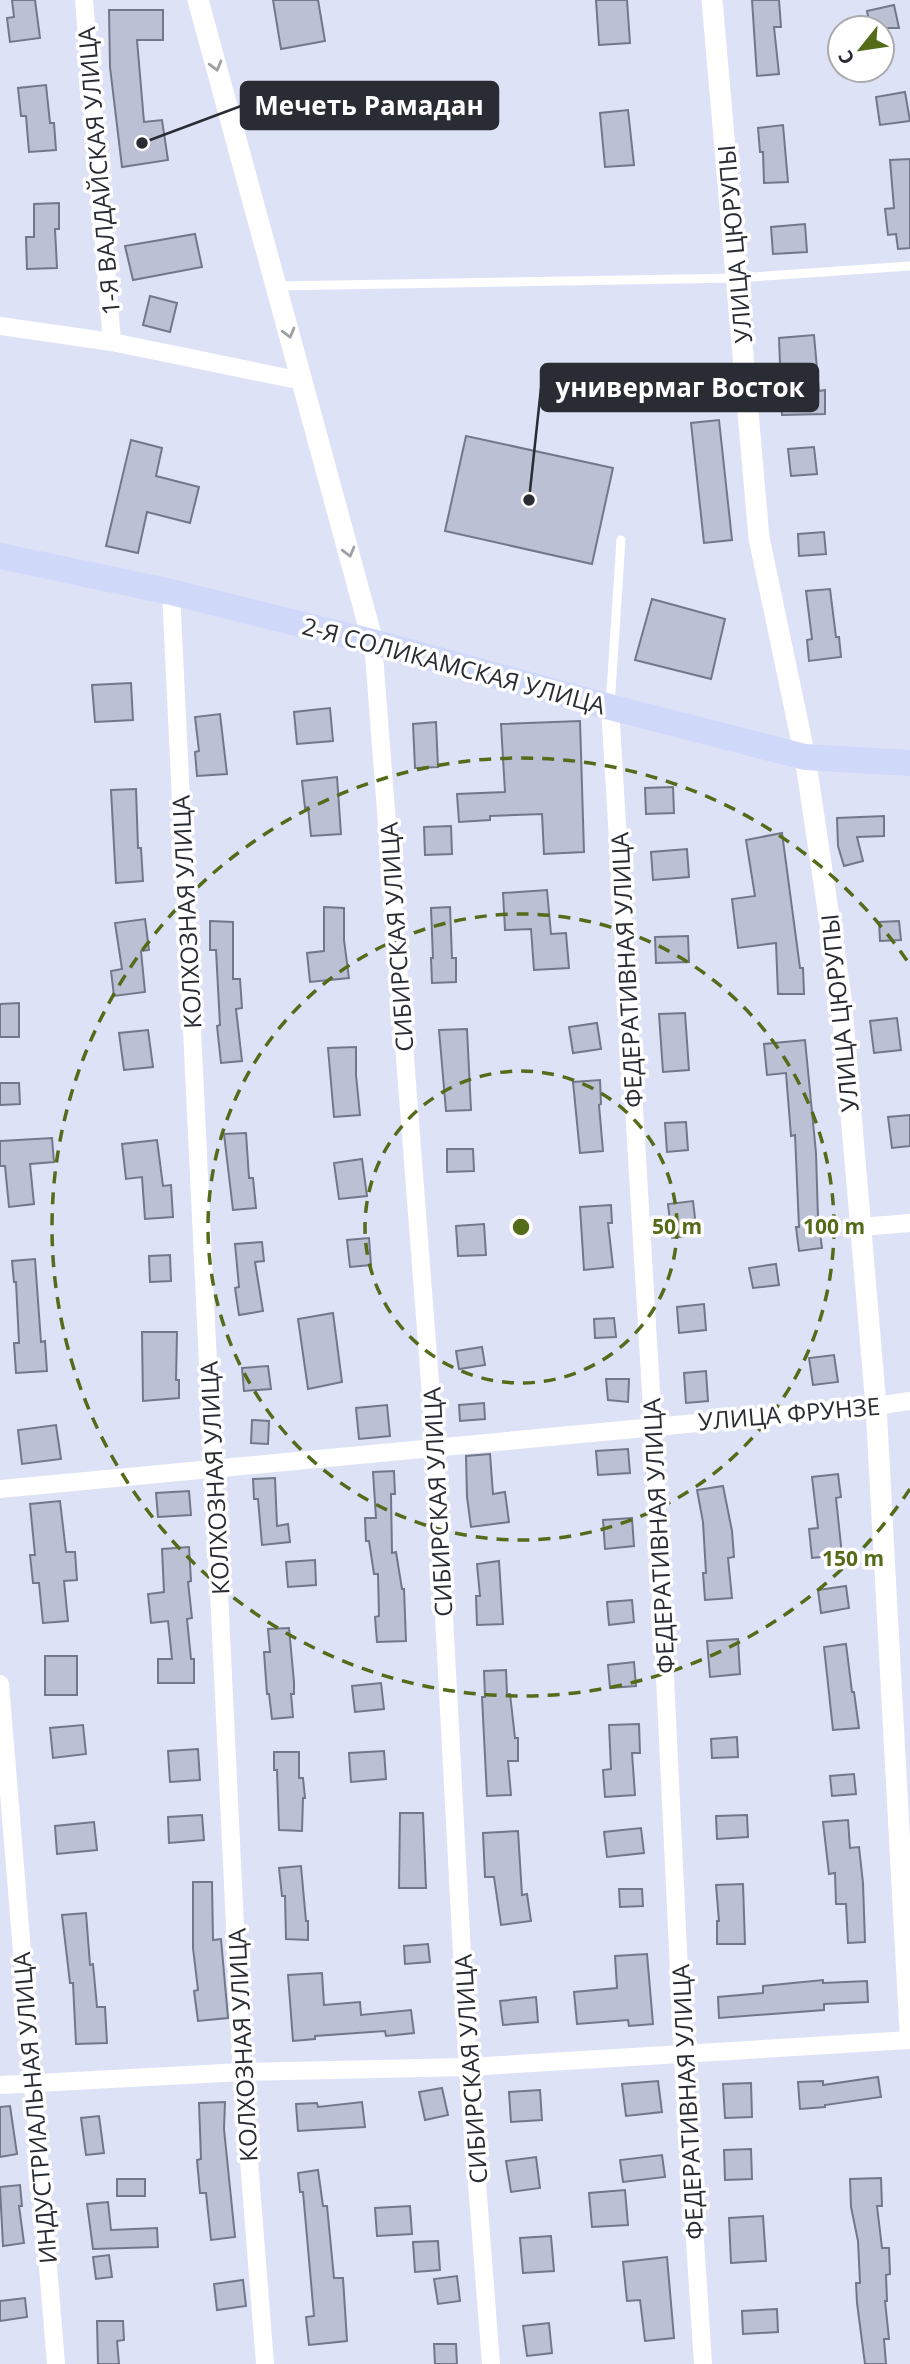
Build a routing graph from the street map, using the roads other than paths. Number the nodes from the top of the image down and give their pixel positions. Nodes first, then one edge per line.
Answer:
1 (84, 0) edge
2 (198, 0) edge
3 (712, 0) edge
4 (910, 266) edge
5 (738, 278) junction
6 (276, 286) junction
7 (0, 326) edge
8 (112, 342) junction
9 (302, 381) junction
10 (621, 540) dead end
11 (0, 556) edge
12 (171, 592) junction
13 (373, 642) junction
14 (610, 707) junction
15 (805, 757) junction
16 (910, 763) edge
17 (910, 1223) edge
18 (860, 1227) junction
19 (910, 1401) edge
20 (876, 1406) junction
21 (653, 1426) junction
22 (435, 1447) junction
23 (214, 1468) junction
24 (0, 1489) edge
25 (0, 1684) edge
26 (910, 2032) edge
27 (910, 2040) edge
28 (683, 2055) junction
29 (468, 2067) junction
30 (242, 2072) junction
31 (32, 2082) junction
32 (0, 2084) edge
33 (56, 2364) edge
34 (265, 2364) edge
35 (491, 2364) edge
36 (703, 2364) edge

1 - 8 street, 1-Я ВАЛДАЙСКАЯ УЛИЦА
2 -> 6 street
3 - 5 street, УЛИЦА ЦЮРУПЫ
4 - 5 lane
5 - 6 lane
5 - 15 street, УЛИЦА ЦЮРУПЫ
6 -> 9 street
7 - 8 street
8 - 9 street
9 -> 13 street
10 - 14 lane
11 - 12 main road, 2-Я СОЛИКАМСКАЯ УЛИЦА
12 - 13 main road, 2-Я СОЛИКАМСКАЯ УЛИЦА
12 - 23 street, КОЛХОЗНАЯ УЛИЦА
13 - 14 main road, 2-Я СОЛИКАМСКАЯ УЛИЦА
13 - 22 street, СИБИРСКАЯ УЛИЦА
14 - 15 main road, 2-Я СОЛИКАМСКАЯ УЛИЦА
14 - 21 street, ФЕДЕРАТИВНАЯ УЛИЦА
15 - 16 main road, 2-Я СОЛИКАМСКАЯ УЛИЦА
15 - 18 street, УЛИЦА ЦЮРУПЫ
17 - 18 street
18 - 20 street, УЛИЦА ЦЮРУПЫ
19 - 20 street, УЛИЦА ФРУНЗЕ
20 - 21 street, УЛИЦА ФРУНЗЕ
20 - 26 street, УЛИЦА ЦЮРУПЫ
21 - 22 street, УЛИЦА ФРУНЗЕ
21 - 28 street, ФЕДЕРАТИВНАЯ УЛИЦА
22 - 23 street, УЛИЦА ФРУНЗЕ
22 - 29 street, СИБИРСКАЯ УЛИЦА
23 - 24 street, УЛИЦА ФРУНЗЕ
23 - 30 street, КОЛХОЗНАЯ УЛИЦА
25 - 31 street, ИНДУСТРИАЛЬНАЯ УЛИЦА
27 - 28 street
28 - 29 street
28 - 36 street, ФЕДЕРАТИВНАЯ УЛИЦА
29 - 30 street
29 - 35 street, СИБИРСКАЯ УЛИЦА
30 - 31 street
30 - 34 street, КОЛХОЗНАЯ УЛИЦА
31 - 32 street
31 - 33 street, ИНДУСТРИАЛЬНАЯ УЛИЦА

